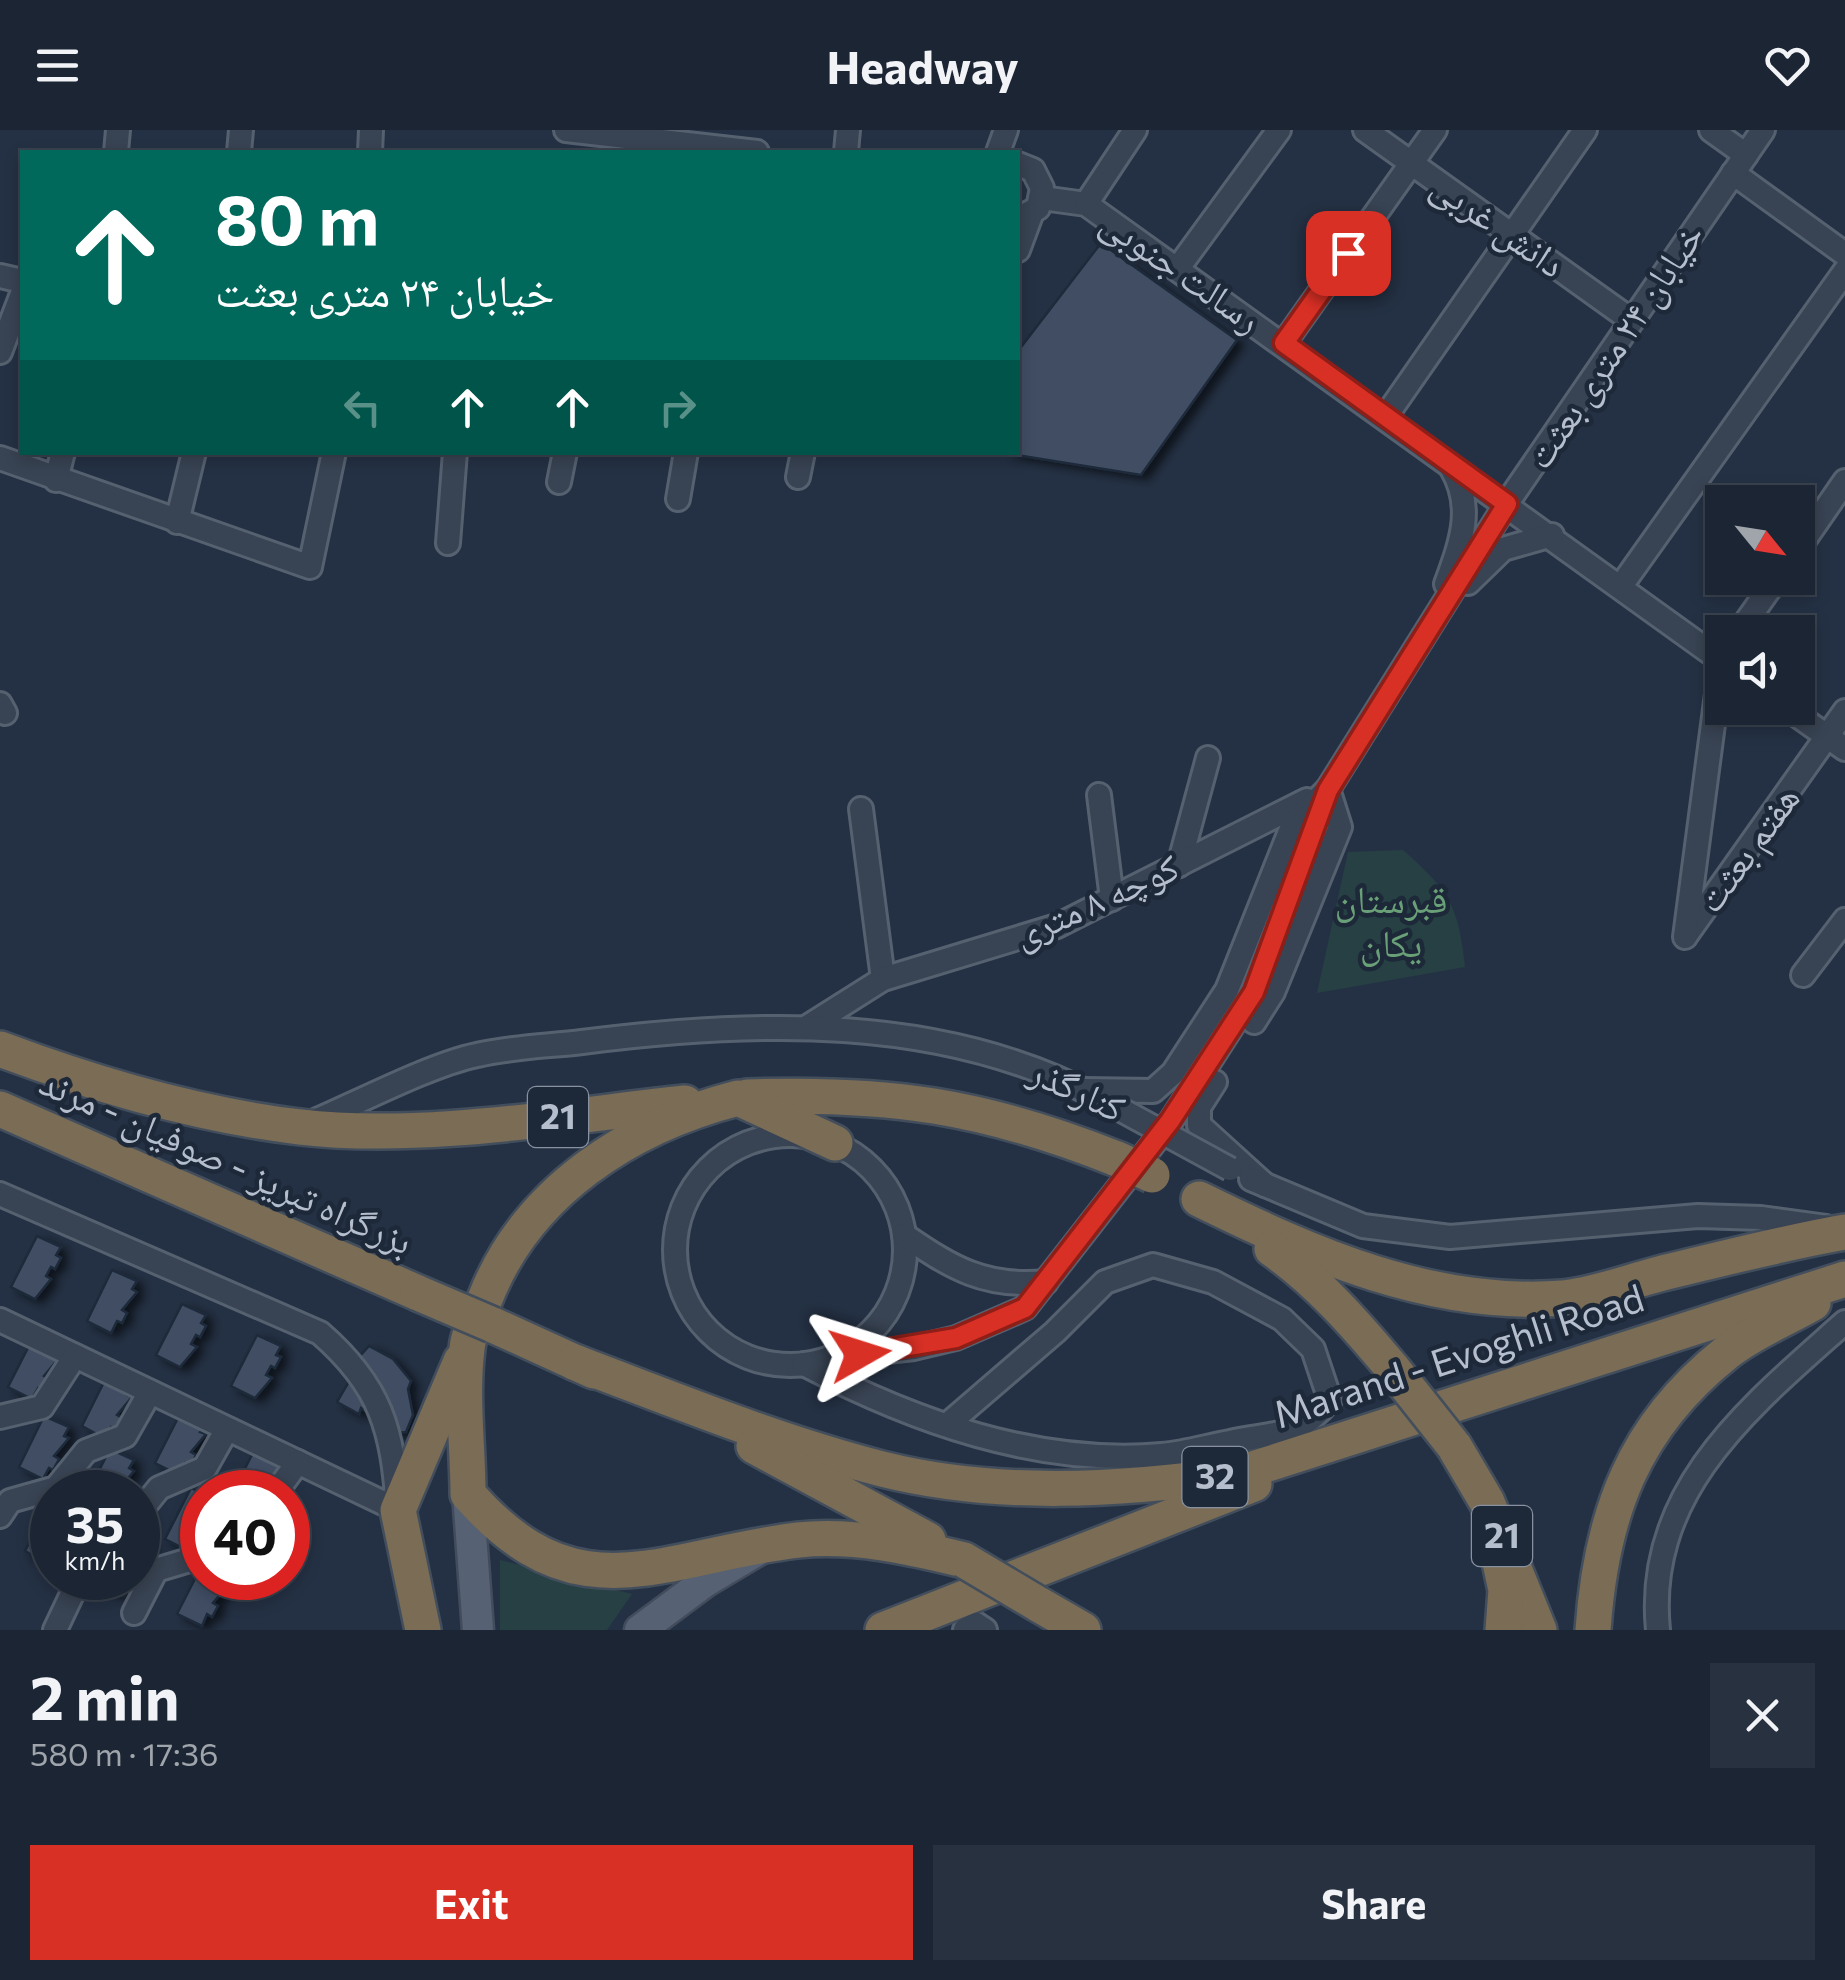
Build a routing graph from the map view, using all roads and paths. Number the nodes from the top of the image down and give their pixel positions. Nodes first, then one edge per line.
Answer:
1 (566, 130) edge
2 (1135, 130) edge
3 (1279, 130) edge
4 (1365, 130) edge
5 (1435, 130) edge
6 (1585, 130) edge
7 (1711, 130) edge
8 (1763, 130) edge
9 (601, 138) edge
10 (724, 143) edge
11 (750, 150) edge
12 (1412, 163) junction
13 (1740, 164) junction
14 (1020, 165) edge
15 (1086, 204) junction
16 (1030, 211) edge
17 (1512, 235) junction
18 (1020, 244) edge
19 (1845, 254) edge
20 (1178, 268) junction
21 (1845, 271) edge
22 (20, 299) edge
23 (1631, 320) junction
24 (1284, 343) junction
25 (0, 352) edge
26 (1386, 416) junction
27 (62, 455) edge
28 (193, 455) edge
29 (333, 455) edge
30 (455, 455) edge
31 (564, 455) edge
32 (686, 455) edge
33 (802, 455) edge
34 (0, 458) edge
35 (1446, 460) junction
36 (798, 477) dead end
37 (56, 480) junction
38 (1845, 481) edge
39 (559, 482) dead end
40 (678, 500) dead end
41 (1507, 504) junction
42 (177, 522) junction
43 (1815, 524) edge
44 (1552, 535) junction
45 (448, 543) dead end
46 (1620, 586) junction
47 (1438, 614) junction
48 (1705, 646) edge
49 (1845, 711) edge
50 (1713, 725) edge
51 (1810, 725) edge
52 (1836, 743) edge
53 (1208, 758) dead end
54 (1328, 790) junction
55 (1099, 796) dead end
56 (862, 809) dead end
57 (1179, 865) junction
58 (1112, 899) junction
59 (1845, 920) edge
60 (1803, 975) dead end
61 (883, 979) junction
62 (806, 1027) junction
63 (0, 1048) edge
64 (1084, 1090) junction
65 (876, 1097) junction
66 (738, 1098) junction
67 (0, 1109) edge
68 (302, 1127) junction
69 (788, 1131) junction
70 (835, 1143) joint
71 (1264, 1186) junction
72 (0, 1194) edge
73 (1199, 1199) junction
74 (1845, 1230) edge
75 (904, 1235) junction
76 (1046, 1282) junction
77 (1845, 1282) edge
78 (1, 1322) edge
79 (1845, 1322) edge
80 (480, 1336) junction
81 (75, 1356) junction
82 (834, 1357) junction
83 (574, 1362) junction
84 (804, 1364) junction
85 (150, 1392) junction
86 (1425, 1411) junction
87 (0, 1416) edge
88 (948, 1424) junction
89 (228, 1429) junction
90 (298, 1462) junction
91 (292, 1470) edge
92 (160, 1488) edge
93 (468, 1494) junction
94 (1487, 1502) junction
95 (398, 1510) junction
96 (0, 1516) edge
97 (759, 1550) junction
98 (964, 1560) junction
99 (180, 1563) edge
100 (69, 1600) edge
101 (134, 1613) dead end
102 (55, 1630) edge
103 (423, 1630) edge
104 (478, 1630) edge
105 (640, 1630) edge
106 (883, 1630) edge
107 (965, 1630) edge
108 (985, 1630) edge
109 (1082, 1630) edge
110 (1503, 1630) edge
111 (1539, 1630) edge
112 (1594, 1630) edge
113 (1658, 1630) edge

1 - 9 street
2 - 15 street
3 - 20 street
4 - 12 street, دانش غربی
5 - 12 street
6 - 17 street
7 - 13 street
8 - 13 street, خیابان ۲۴ متری بعثت
9 - 10 street
10 - 11 street
12 - 17 street, دانش غربی
12 - 24 street
13 - 19 street
13 - 23 street, خیابان ۲۴ متری بعثت
14 - 16 street
15 - 16 street, رسالت جنوبی
15 - 20 street, رسالت جنوبی
16 - 18 street
17 - 23 street, دانش غربی
17 - 26 street
20 - 24 street, رسالت جنوبی
21 - 46 street
22 - 25 street
23 - 41 street, خیابان ۲۴ متری بعثت
24 - 26 street, رسالت جنوبی
26 - 35 street, رسالت جنوبی
27 - 37 street
28 - 42 street
29 - 42 street
30 - 45 street
31 - 39 street
32 - 40 street
33 - 36 street
34 - 37 street
35 - 41 street, رسالت جنوبی
35 - 47 street
37 - 42 street
38 - 43 street
41 - 44 street, رسالت جنوبی
41 - 47 street, خیابان ۲۴ متری بعثت
44 - 46 street, رسالت جنوبی
44 - 47 street
46 - 48 street, رسالت جنوبی
47 - 54 street, خیابان ۲۴ متری بعثت
49 - 52 street, هفتم بعثت
50 - 52 street, هفتم بعثت
51 - 52 street
53 - 57 street
54 - 57 street, کوچه ۸ متری
54 - 64 street
54 - 71 street
54 - 76 street, خیابان ۲۴ متری بعثت
55 - 58 street
56 - 61 street
57 - 58 street, کوچه ۸ متری
58 - 61 street, کوچه ۸ متری
59 - 60 street
61 - 62 street, کوچه ۸ متری
62 - 64 street, کنارگذر
62 - 68 street, کنارگذر
63 - 68 highway, 21
64 - 71 street, کنارگذر, bridge
65 - 66 highway, 21
65 - 69 highway
65 - 73 highway, 21, bridge
66 - 68 highway, 21
66 - 69 highway
66 - 80 highway
67 - 80 highway, بزرگراه تبریز - صوفیان - مرند, bridge
69 - 70 highway
69 - 84 street
70 - 75 street
71 - 74 street, کنارگذر
72 - 95 street
73 - 74 highway, Marand - Evoghli Road
73 - 94 highway, 21, bridge
75 - 76 street
75 - 82 street
76 - 82 street, خیابان ۲۴ متری بعثت
77 - 86 highway, Marand - Evoghli Road / 32
77 - 112 highway
78 - 81 street
79 - 113 street
80 - 83 highway, بزرگراه تبریز - صوفیان - مرند
80 - 93 highway
80 - 95 highway
81 - 85 street
81 - 87 street
82 - 84 street
83 - 86 highway, Marand - Evoghli Road / 32
83 - 98 highway
84 - 88 street
85 - 89 street
85 - 96 street
86 - 106 highway
88 - 88 street
89 - 90 street
89 - 92 street
90 - 91 street
90 - 95 street
93 - 97 highway
93 - 104 main road
94 - 110 highway
94 - 111 highway, 21
95 - 103 highway
97 - 98 highway
97 - 105 main road
98 - 109 highway, bridge
99 - 101 street
100 - 102 street
107 - 108 street

